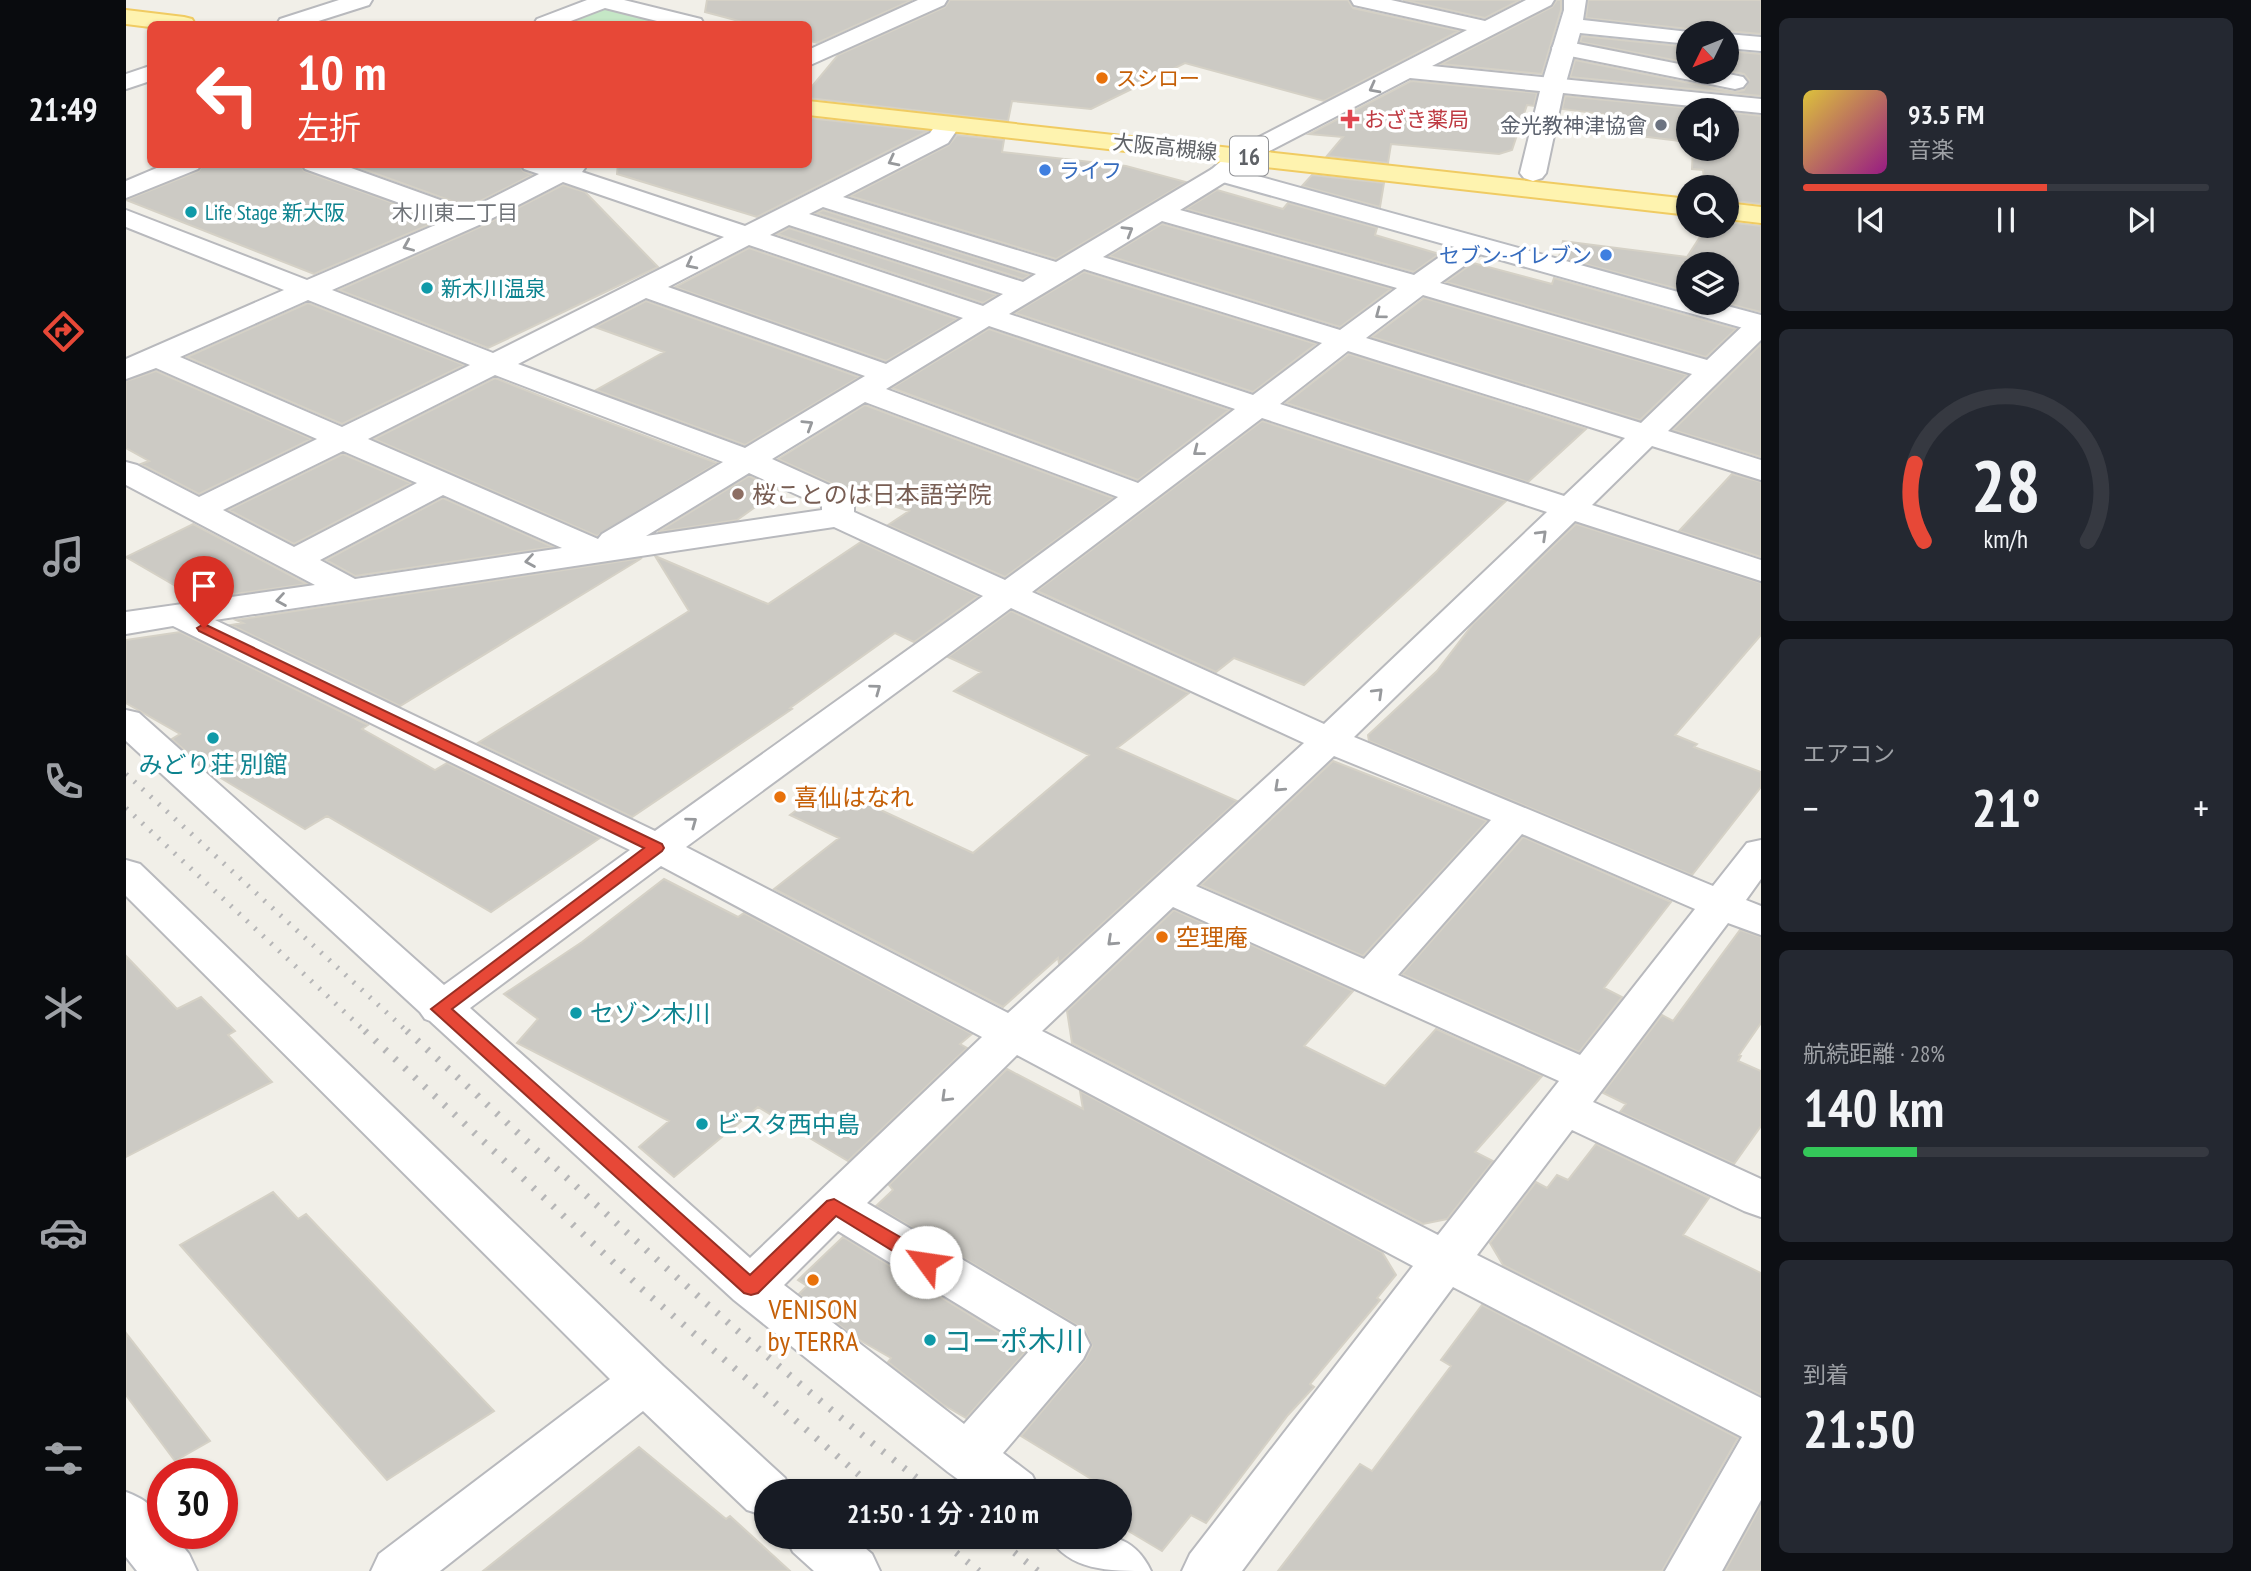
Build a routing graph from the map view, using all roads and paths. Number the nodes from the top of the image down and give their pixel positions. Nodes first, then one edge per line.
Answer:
1 (361, 0) edge
2 (602, 0) edge
3 (936, 0) edge
4 (1362, 0) edge
5 (1543, 0) edge
6 (1575, 0) edge
7 (126, 17) edge
8 (159, 21) edge
9 (297, 21) edge
10 (552, 21) edge
11 (681, 21) edge
12 (1486, 28) junction
13 (126, 33) edge
14 (147, 36) edge
15 (1566, 36) junction
16 (1676, 37) edge
17 (1740, 42) edge
18 (1761, 44) edge
19 (812, 55) edge
20 (1408, 71) junction
21 (147, 74) edge
22 (126, 82) edge
23 (1553, 86) junction
24 (1761, 87) edge
25 (812, 93) edge
26 (1761, 106) edge
27 (812, 108) edge
28 (949, 124) junction
29 (1269, 143) junction
30 (1243, 155) junction
31 (179, 168) edge
32 (325, 168) edge
33 (571, 169) edge
34 (1533, 173) junction
35 (1222, 174) junction
36 (1676, 189) edge
37 (126, 190) edge
38 (1739, 195) edge
39 (1761, 197) edge
40 (819, 198) junction
41 (1676, 205) edge
42 (1158, 212) junction
43 (1739, 212) edge
44 (785, 215) junction
45 (1761, 215) edge
46 (126, 218) edge
47 (470, 219) junction
48 (745, 236) junction
49 (1475, 245) junction
50 (1070, 266) junction
51 (1418, 285) junction
52 (644, 288) junction
53 (306, 290) junction
54 (1026, 292) junction
55 (987, 316) junction
56 (1761, 324) edge
57 (1345, 340) junction
58 (156, 357) junction
59 (495, 364) junction
60 (126, 370) edge
61 (1712, 372) junction
62 (890, 374) junction
63 (864, 391) junction
64 (1255, 406) junction
65 (1647, 434) junction
66 (343, 437) junction
67 (750, 461) junction
68 (1761, 470) edge
69 (126, 472) edge
70 (440, 484) junction
71 (1141, 495) junction
72 (1569, 509) junction
73 (196, 511) junction
74 (838, 517) junction
75 (597, 551) junction
76 (295, 559) junction
77 (1761, 571) edge
78 (349, 589) junction
79 (1008, 593) junction
80 (179, 616) junction
81 (126, 623) edge
82 (126, 722) edge
83 (1329, 740) junction
84 (1516, 817) junction
85 (656, 848) junction
86 (1761, 852) edge
87 (126, 873) edge
88 (1168, 889) junction
89 (1740, 914) edge
90 (1370, 979) junction
91 (440, 1009) junction
92 (1012, 1034) junction
93 (1576, 1092) junction
94 (1761, 1199) edge
95 (834, 1206) junction
96 (1445, 1261) junction
97 (751, 1287) junction
98 (645, 1381) junction
99 (1761, 1423) edge
100 (1761, 1451) edge
101 (967, 1457) junction
102 (997, 1479) edge
103 (754, 1483) edge
104 (126, 1514) edge
105 (827, 1549) edge
106 (1093, 1549) edge
107 (169, 1571) edge
108 (399, 1571) edge
109 (852, 1571) edge
110 (1123, 1571) edge
111 (1210, 1571) edge
112 (1693, 1571) edge

1 - 9 street
2 - 10 street
2 - 11 street
3 - 19 street
4 - 12 street
5 - 12 street
6 - 15 street
7 - 8 main road
12 - 20 street
13 - 14 main road
15 - 16 street
15 - 23 street
15 - 24 street
17 - 18 street
20 - 23 street
20 -> 29 street
21 - 22 street
23 - 26 street
23 - 34 street
25 - 29 main road, 大阪高槻線 / 16
27 - 28 main road, 大阪高槻線 / 16
28 - 30 main road, 大阪高槻線 / 16
28 -> 40 street
29 - 30 street
29 - 34 main road, 大阪高槻線 / 16
30 - 35 street
30 - 41 main road, 大阪高槻線 / 16
31 - 37 street
32 - 47 street
33 - 47 street
33 - 48 street
34 - 36 main road, 大阪高槻線 / 16
35 - 42 street
35 - 49 street
38 - 39 main road
40 - 44 street
40 - 50 street
50 -> 42 street
42 - 51 street
43 - 45 main road
44 - 48 street
44 - 54 street
46 - 53 street
47 -> 53 street
48 -> 52 street
48 - 55 street
49 - 51 street
49 - 56 street
50 - 54 street
50 - 57 street
51 -> 57 street
51 - 61 street
52 - 59 street
52 - 62 street
53 - 58 street
53 - 59 street
54 - 55 street
55 - 62 street
55 - 64 street
56 - 61 street
57 - 64 street
57 - 65 street
58 - 60 street
58 - 66 street
59 - 66 street
59 - 67 street
61 - 65 street
62 - 63 street
67 -> 63 street
63 - 71 street
64 -> 71 street
64 - 72 street
65 - 68 street
65 - 72 street
66 - 70 street
66 - 73 street
67 - 74 street
67 - 75 street
69 - 73 street
70 - 75 street
70 - 76 street
71 - 79 street
72 - 77 street
83 -> 72 street
73 - 76 street
74 - 75 street
74 - 79 street
75 -> 78 street
76 - 78 street
78 -> 80 street
79 - 83 street
85 -> 79 street
80 - 81 street
80 - 85 street
82 - 91 street
83 - 84 street
83 -> 88 street
84 - 89 street
84 - 90 street
85 - 91 street
85 - 92 street
86 - 89 street
87 - 98 street
88 - 90 street
88 -> 92 street
89 - 93 street
90 - 93 street
91 - 97 street
92 -> 95 street
92 - 96 street
93 - 94 street
93 - 96 street
95 - 97 street
95 - 101 street
96 - 99 street
96 - 111 street
97 - 101 street
98 - 103 street
98 - 108 street
100 - 112 street
101 - 102 street
104 - 107 street
105 - 109 street
106 - 110 street

